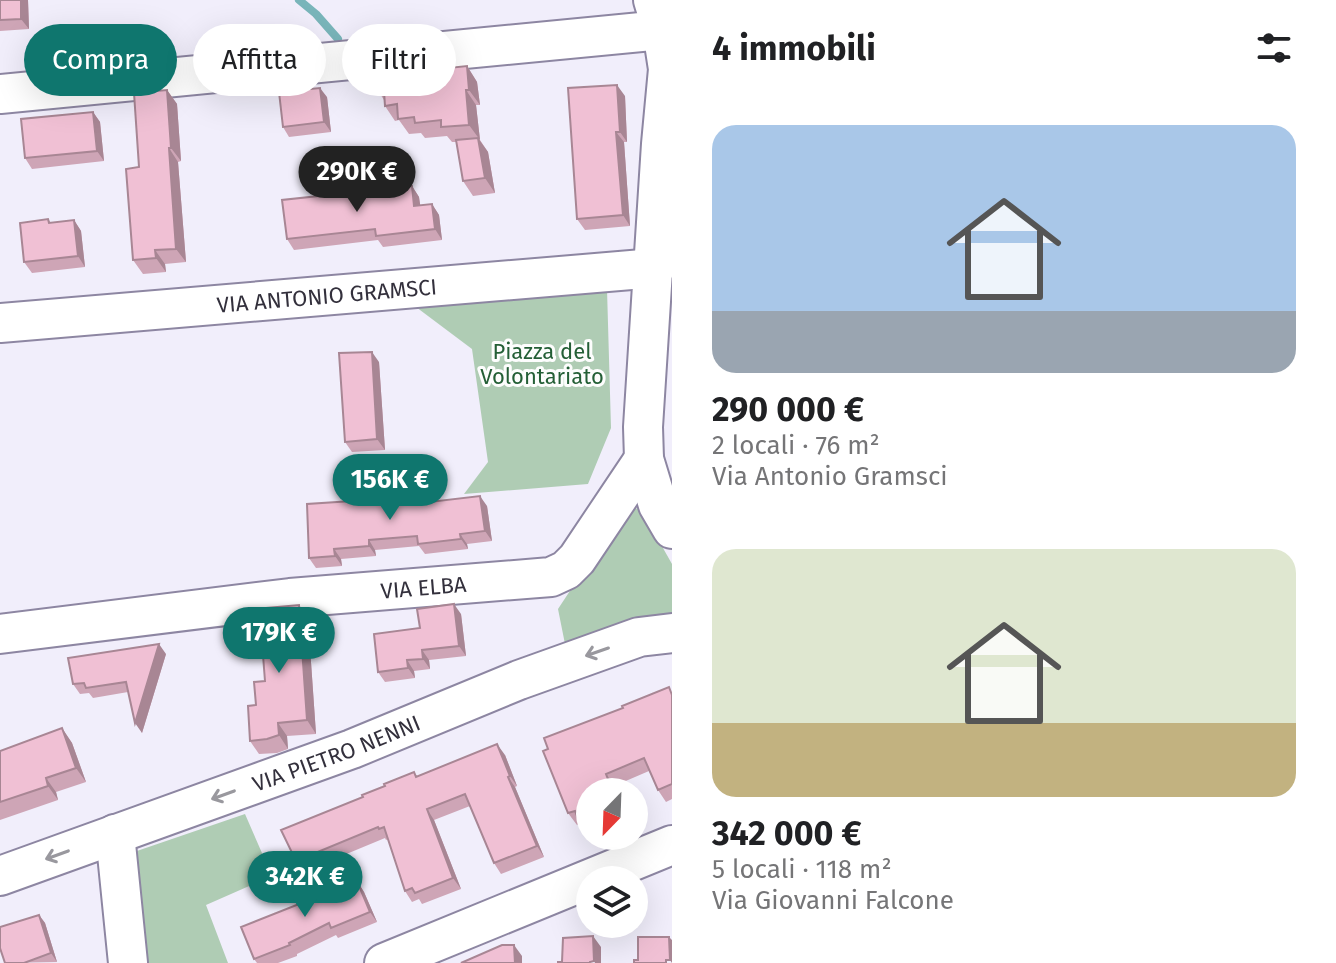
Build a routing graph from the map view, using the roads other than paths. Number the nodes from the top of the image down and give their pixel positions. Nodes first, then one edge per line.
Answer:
1 (657, 15) edge
2 (670, 69) edge
3 (0, 94) edge
4 (655, 268) junction
5 (0, 323) edge
6 (653, 450) edge
7 (672, 529) edge
8 (672, 633) edge
9 (0, 634) edge
10 (115, 834) junction
11 (672, 845) edge
12 (0, 876) edge
13 (397, 961) edge
14 (128, 963) edge

1 - 2 street
1 - 3 street
2 - 4 street
4 - 5 street, VIA ANTONIO GRAMSCI
4 - 6 street
6 - 7 street
6 - 9 street, VIA ELBA
8 -> 10 street, VIA PIETRO NENNI
10 -> 12 street, VIA PIETRO NENNI
10 - 14 street
11 - 13 street

